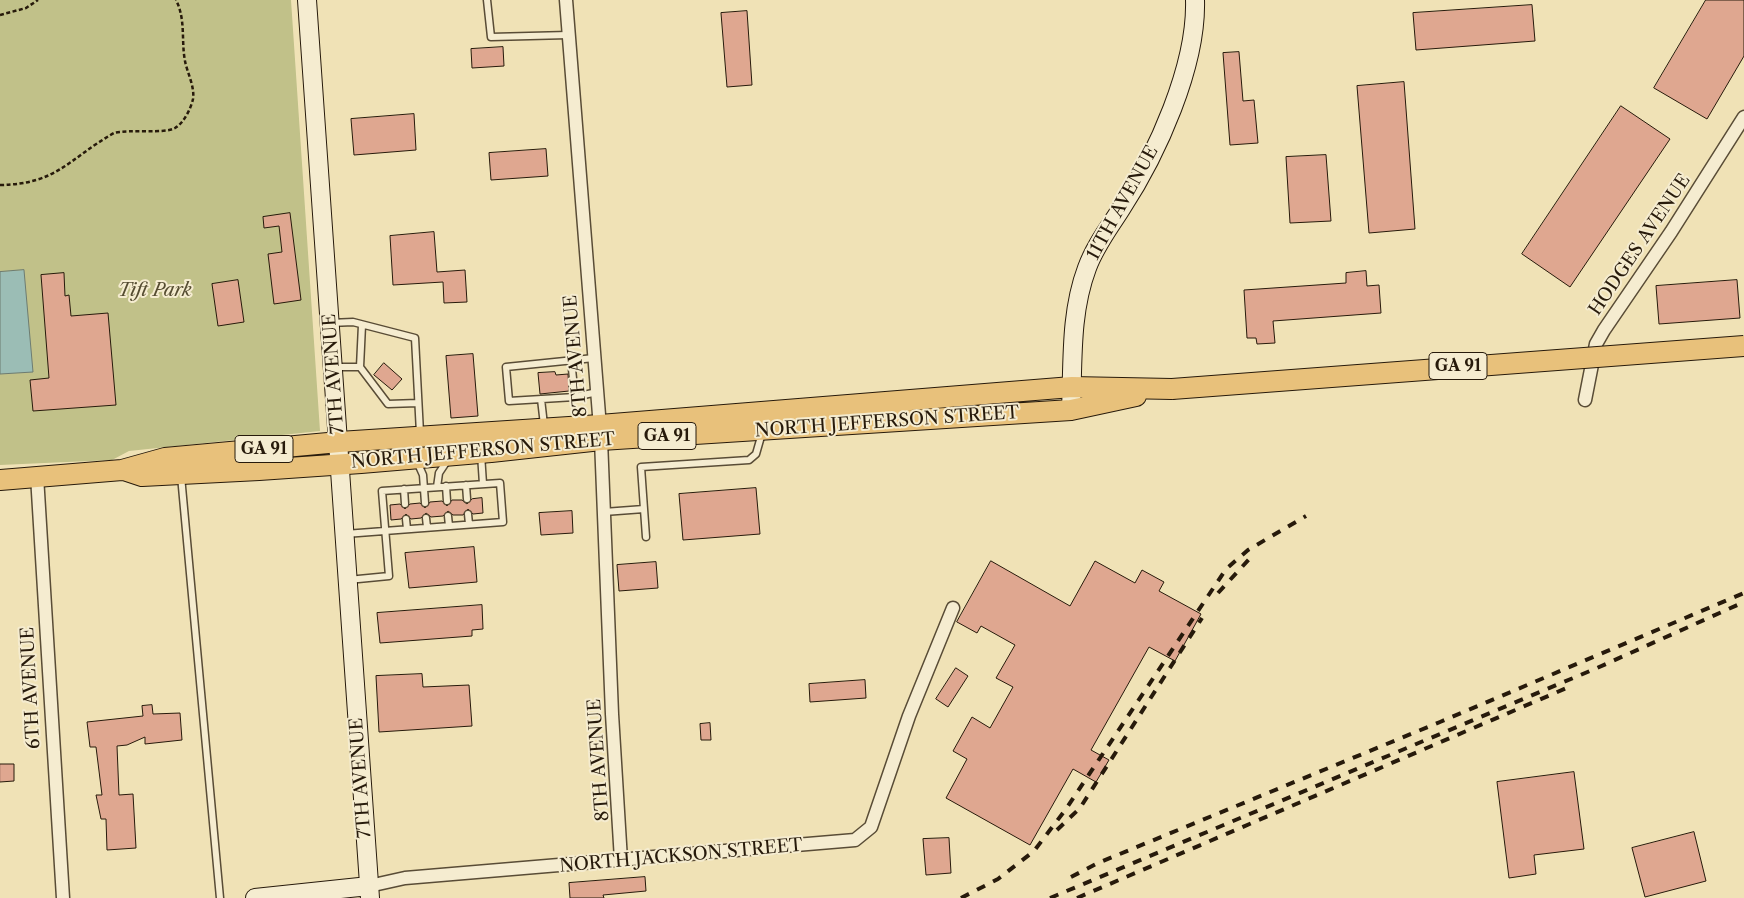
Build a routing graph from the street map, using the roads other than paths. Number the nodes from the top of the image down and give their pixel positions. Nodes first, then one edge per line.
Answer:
1 (306, 0) edge
2 (487, 0) edge
3 (566, 0) edge
4 (1195, 0) edge
5 (568, 35) junction
6 (1744, 117) edge
7 (330, 323) junction
8 (362, 324) junction
9 (1744, 346) edge
10 (594, 358) junction
11 (571, 360) junction
12 (360, 366) junction
13 (332, 367) junction
14 (1072, 387) junction
15 (1172, 389) junction
16 (597, 392) junction
17 (575, 397) junction
18 (541, 399) junction
19 (1585, 400) dead end
20 (418, 402) junction
21 (1071, 410) junction
22 (545, 428) junction
23 (763, 430) junction
24 (600, 432) junction
25 (420, 437) junction
26 (339, 442) junction
27 (481, 453) junction
28 (455, 455) junction
29 (404, 459) junction
30 (339, 464) junction
31 (122, 470) junction
32 (181, 474) junction
33 (37, 476) junction
34 (0, 480) edge
35 (483, 484) junction
36 (466, 485) junction
37 (446, 486) junction
38 (437, 487) junction
39 (424, 488) junction
40 (404, 489) junction
41 (467, 499) dead end
42 (446, 501) dead end
43 (425, 502) dead end
44 (405, 504) dead end
45 (644, 509) junction
46 (604, 512) junction
47 (468, 514) dead end
48 (448, 516) dead end
49 (426, 518) dead end
50 (406, 519) dead end
51 (468, 524) junction
52 (448, 526) junction
53 (427, 528) junction
54 (407, 529) junction
55 (385, 531) junction
56 (344, 534) junction
57 (646, 537) dead end
58 (347, 580) junction
59 (953, 608) dead end
60 (622, 860) junction
61 (370, 892) edge
62 (63, 898) edge
63 (220, 898) edge
64 (254, 898) edge

1 - 7 street, 7TH AVENUE
2 - 5 lane
3 - 5 street, 8TH AVENUE
4 - 14 street, 11TH AVENUE
5 - 10 street, 8TH AVENUE
6 - 19 street, HODGES AVENUE
7 - 8 lane
7 - 13 street, 7TH AVENUE
8 - 12 lane
8 - 20 lane
9 - 15 main road, NORTH JEFFERSON STREET / GA 91, bridge
10 - 11 lane
10 - 16 street, 8TH AVENUE
11 - 17 lane
11 - 18 lane
12 - 13 lane
12 - 20 lane
13 - 26 street, 7TH AVENUE
14 - 15 main road, NORTH JEFFERSON STREET / GA 91
14 - 21 street, 11TH AVENUE
14 - 24 main road, NORTH JEFFERSON STREET / GA 91
15 - 21 main road, NORTH JEFFERSON STREET / GA 91
16 - 17 lane
16 - 24 street, 8TH AVENUE
17 - 18 lane
18 - 22 lane
20 - 25 lane
21 - 23 main road, NORTH JEFFERSON STREET / GA 91
22 - 24 main road, NORTH JEFFERSON STREET / GA 91
22 - 25 main road, NORTH JEFFERSON STREET / GA 91
23 - 24 main road, NORTH JEFFERSON STREET / GA 91
23 - 45 lane
24 - 27 main road, NORTH JEFFERSON STREET / GA 91
24 - 46 street, 8TH AVENUE
25 - 26 main road, NORTH JEFFERSON STREET / GA 91
26 - 30 street, 7TH AVENUE
26 - 31 main road, NORTH JEFFERSON STREET / GA 91
27 - 28 main road, NORTH JEFFERSON STREET / GA 91
27 - 35 lane
28 - 29 main road, NORTH JEFFERSON STREET / GA 91
28 - 38 lane
29 - 30 main road, NORTH JEFFERSON STREET / GA 91
29 - 39 lane
30 - 32 main road, NORTH JEFFERSON STREET / GA 91
30 - 56 street, 7TH AVENUE
31 - 32 main road, NORTH JEFFERSON STREET / GA 91
31 - 33 main road, NORTH JEFFERSON STREET / GA 91
32 - 63 lane
33 - 34 main road, NORTH JEFFERSON STREET / GA 91
33 - 62 street, 6TH AVENUE
35 - 36 lane
35 - 51 lane
36 - 37 lane
36 - 41 lane
37 - 38 lane
37 - 42 lane
38 - 39 lane
39 - 40 lane
39 - 43 lane
40 - 44 lane
40 - 55 lane
45 - 46 lane
45 - 57 lane
46 - 60 street, 8TH AVENUE
47 - 51 lane
48 - 52 lane
49 - 53 lane
50 - 54 lane
51 - 52 lane
52 - 53 lane
53 - 54 lane
54 - 55 lane
55 - 56 lane
55 - 58 lane
56 - 58 street, 7TH AVENUE
58 - 61 street, 7TH AVENUE
59 - 60 street, NORTH JACKSON STREET
60 - 61 street, NORTH JACKSON STREET
61 - 64 street, NORTH JACKSON STREET

